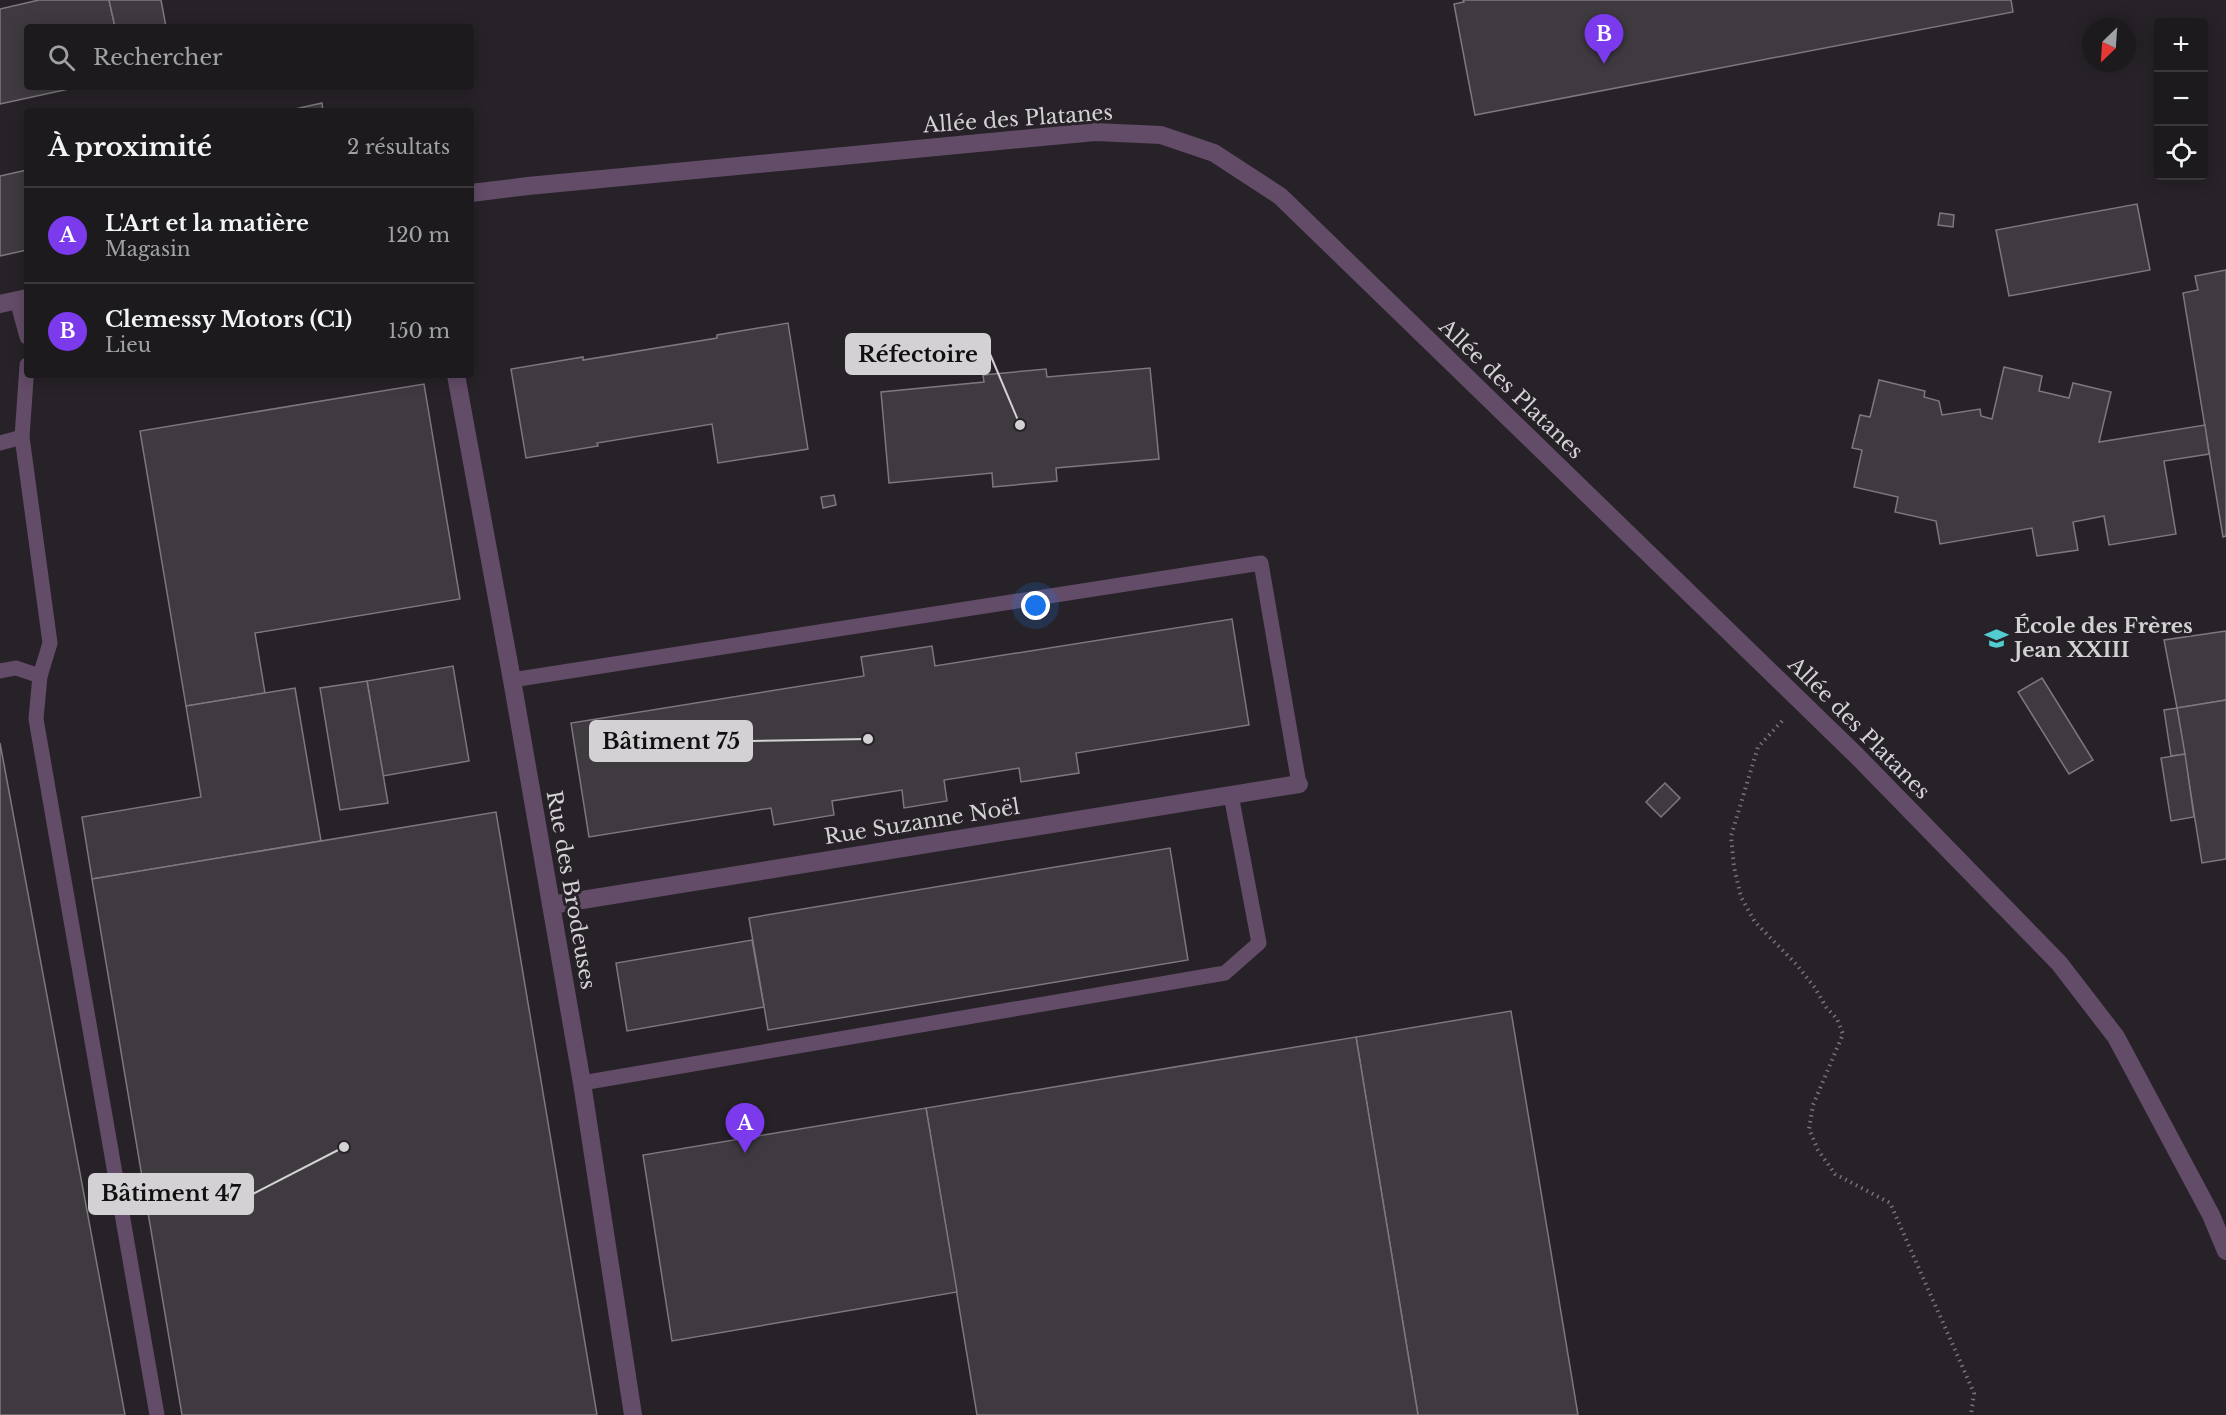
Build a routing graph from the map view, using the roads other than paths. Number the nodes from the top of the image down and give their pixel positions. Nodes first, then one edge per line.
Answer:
1 (474, 193) edge
2 (15, 300) edge
3 (24, 328) edge
4 (26, 378) edge
5 (457, 378) edge
6 (22, 437) junction
7 (0, 443) edge
8 (0, 671) edge
9 (40, 676) junction
10 (512, 680) junction
11 (1299, 784) joint
12 (1231, 795) junction
13 (551, 905) junction
14 (582, 1083) junction
15 (2226, 1251) edge
16 (157, 1415) edge
17 (633, 1415) edge

1 - 15 street, Allée des Platanes
2 - 3 lane
4 - 6 lane
5 - 10 street, Rue des Brodeuses
6 - 7 lane
6 - 9 lane
8 - 9 lane
9 - 16 lane
10 - 11 lane
10 - 13 street, Rue des Brodeuses
11 - 12 street, Rue Suzanne Noël
12 - 13 street, Rue Suzanne Noël
12 - 14 lane
13 - 14 street, Rue des Brodeuses
14 - 17 street, Rue des Brodeuses

